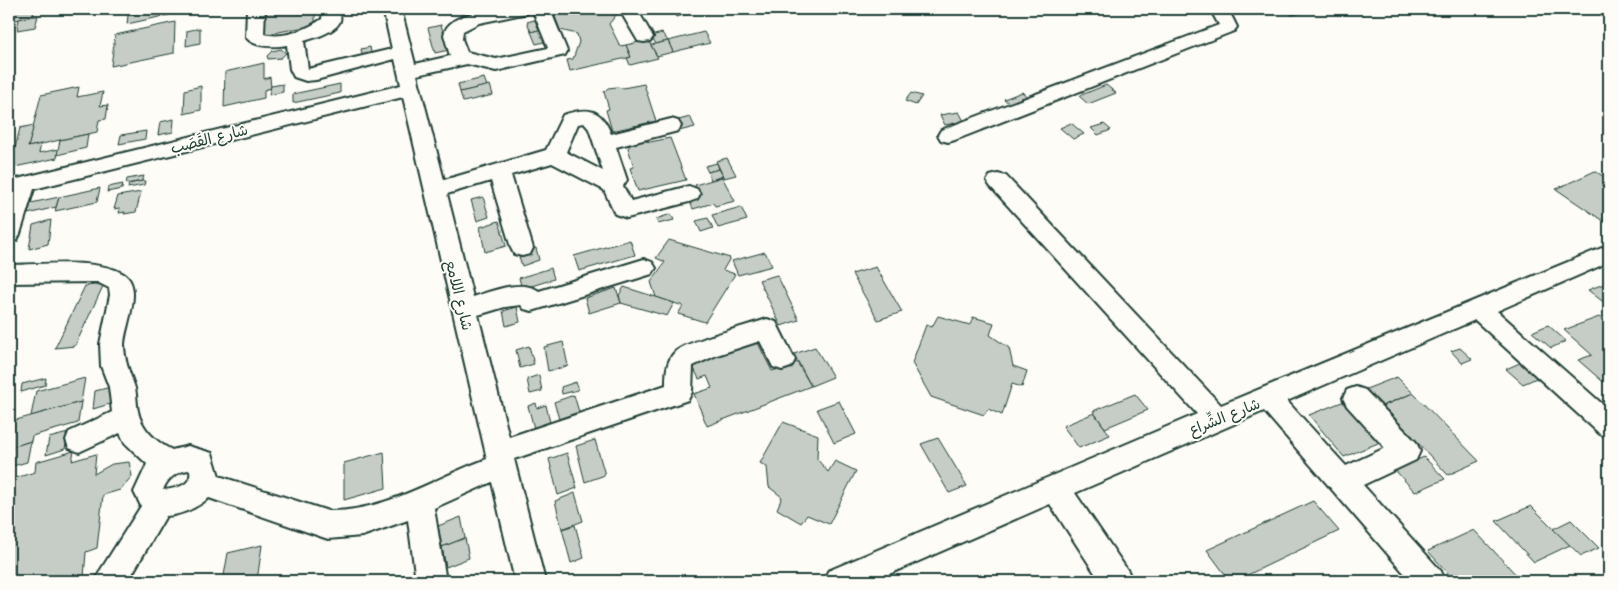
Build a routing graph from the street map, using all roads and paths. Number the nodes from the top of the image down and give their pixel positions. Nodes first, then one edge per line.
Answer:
1 (256, 9) edge
2 (332, 9) edge
3 (392, 9) edge
4 (522, 9) edge
5 (541, 9) edge
6 (628, 9) edge
7 (1219, 9) edge
8 (644, 37) dead end
9 (295, 38) junction
10 (461, 59) junction
11 (406, 71) junction
12 (671, 126) dead end
13 (948, 135) dead end
14 (604, 143) junction
15 (554, 155) junction
16 (499, 171) junction
17 (998, 181) dead end
18 (612, 185) junction
19 (17, 186) edge
20 (435, 190) junction
21 (689, 194) dead end
22 (9, 234) edge
23 (522, 248) dead end
24 (1609, 253) edge
25 (644, 268) dead end
26 (9, 274) edge
27 (1478, 309) junction
28 (464, 310) junction
29 (782, 360) dead end
30 (1268, 398) junction
31 (1356, 398) dead end
32 (126, 418) junction
33 (1217, 418) junction
34 (1609, 426) edge
35 (79, 440) dead end
36 (501, 459) junction
37 (170, 463) junction
38 (1342, 482) junction
39 (202, 483) junction
40 (1056, 489) junction
41 (419, 500) junction
42 (158, 504) junction
43 (111, 581) edge
44 (431, 581) edge
45 (530, 581) edge
46 (839, 581) edge
47 (1116, 581) edge
48 (1430, 581) edge

1 - 9 street
2 - 9 street
3 - 11 street, شارع اللامع
4 - 10 street
5 - 10 street
6 - 8 street
7 - 13 street
9 - 11 street
10 - 11 street
11 - 19 street, شارع القَصَب
11 - 20 street, شارع اللامع
12 - 14 street
14 - 15 street
14 - 18 street
15 - 16 street
15 - 18 street
16 - 20 street
16 - 23 street
17 - 33 street
18 - 21 street
19 - 22 street
20 - 28 street, شارع اللامع
24 - 27 street, شارع الشِّراع
25 - 28 street
26 - 32 street
27 - 30 street, شارع الشِّراع
27 - 34 street
28 - 36 street, شارع اللامع
29 - 36 street
30 - 33 street, شارع الشِّراع
30 - 38 street
31 - 38 street
32 - 35 street
32 - 37 street
33 - 40 street, شارع الشِّراع
36 - 41 street
36 - 45 street, شارع اللامع
37 - 39 street
37 - 42 street
38 - 48 street
39 - 41 street
39 - 42 street
40 - 46 street, شارع الشِّراع
40 - 47 street
41 - 44 street
42 - 43 street

